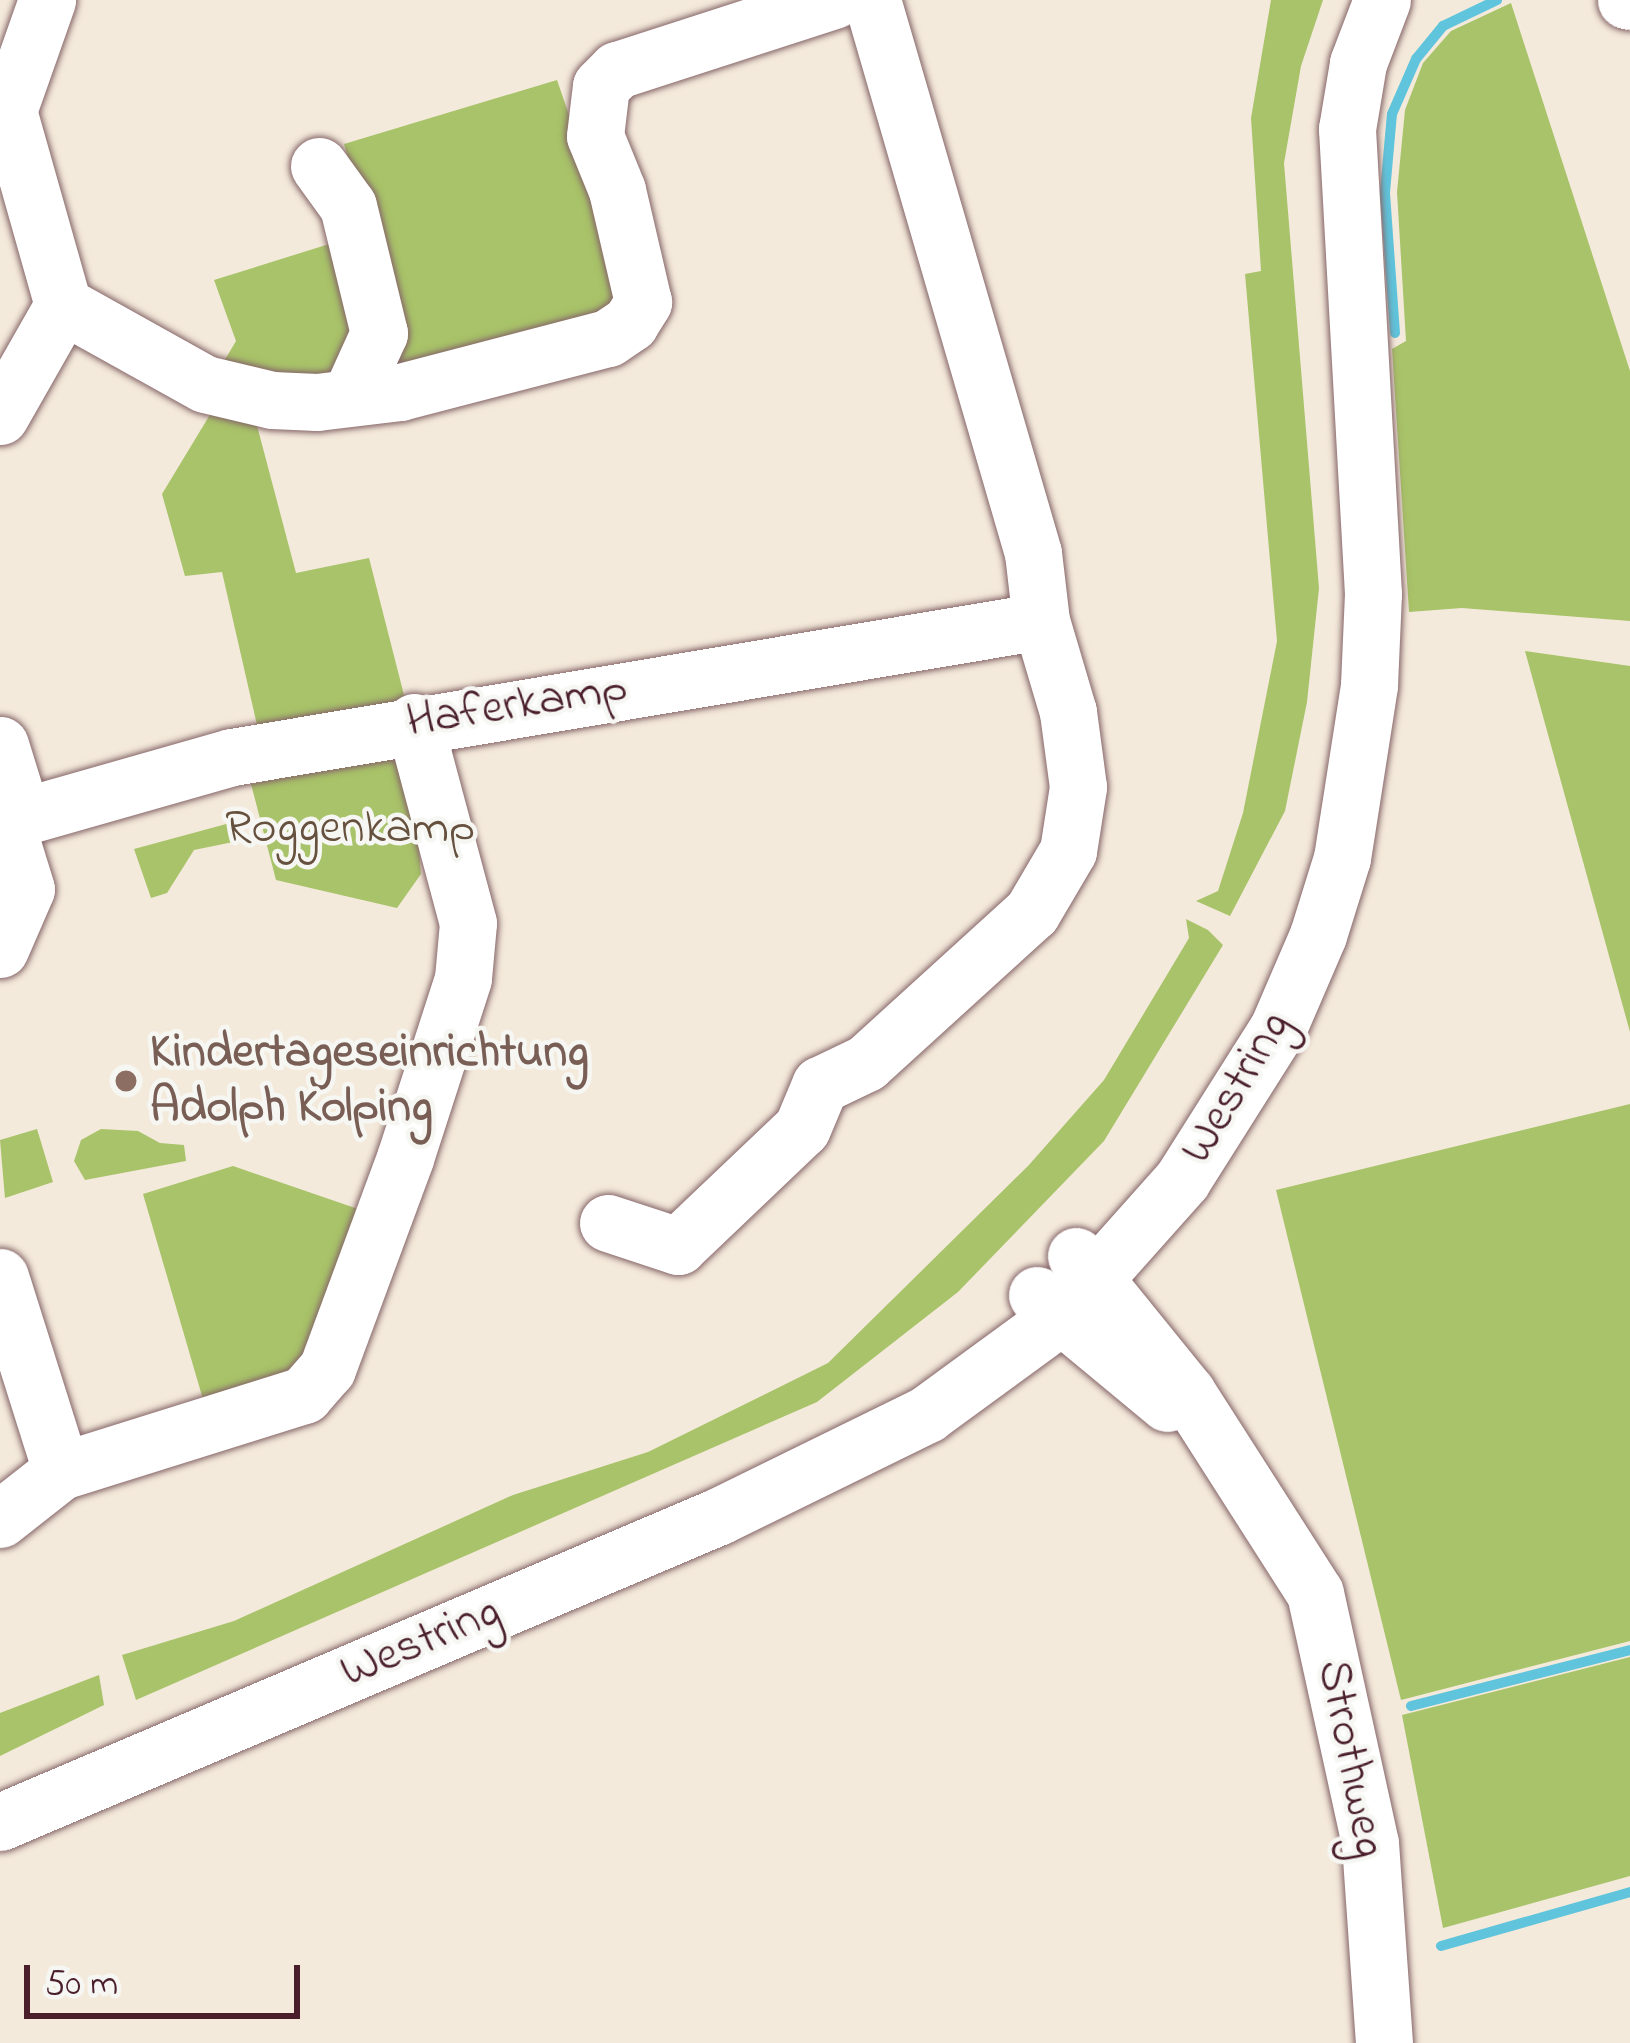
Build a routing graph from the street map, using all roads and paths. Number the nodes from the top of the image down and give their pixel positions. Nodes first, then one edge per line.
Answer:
1 (47, 0) edge
2 (834, 0) edge
3 (872, 0) edge
4 (1382, 0) edge
5 (1427, 0) edge
6 (4, 112) edge
7 (319, 166) dead end
8 (1348, 177) junction
9 (63, 305) junction
10 (350, 397) junction
11 (0, 416) edge
12 (1041, 621) junction
13 (414, 722) junction
14 (0, 745) edge
15 (9, 820) edge
16 (0, 949) edge
17 (608, 1222) dead end
18 (0, 1277) edge
19 (1068, 1287) junction
20 (61, 1471) junction
21 (0, 1519) edge
22 (0, 1822) edge
23 (1384, 2043) edge

1 - 6 street
2 - 10 street
3 - 12 street
4 - 8 street, Westring
5 - 8 street, Westring
6 - 9 street
7 - 10 street
8 - 19 street, Westring
9 - 10 street
9 - 11 street
12 - 13 street, Haferkamp
12 - 17 street
13 - 15 street, Haferkamp
13 - 20 street
14 - 15 street
15 - 16 street
18 - 20 street
19 - 22 street, Westring
19 - 23 street, Strothweg
20 - 21 street

